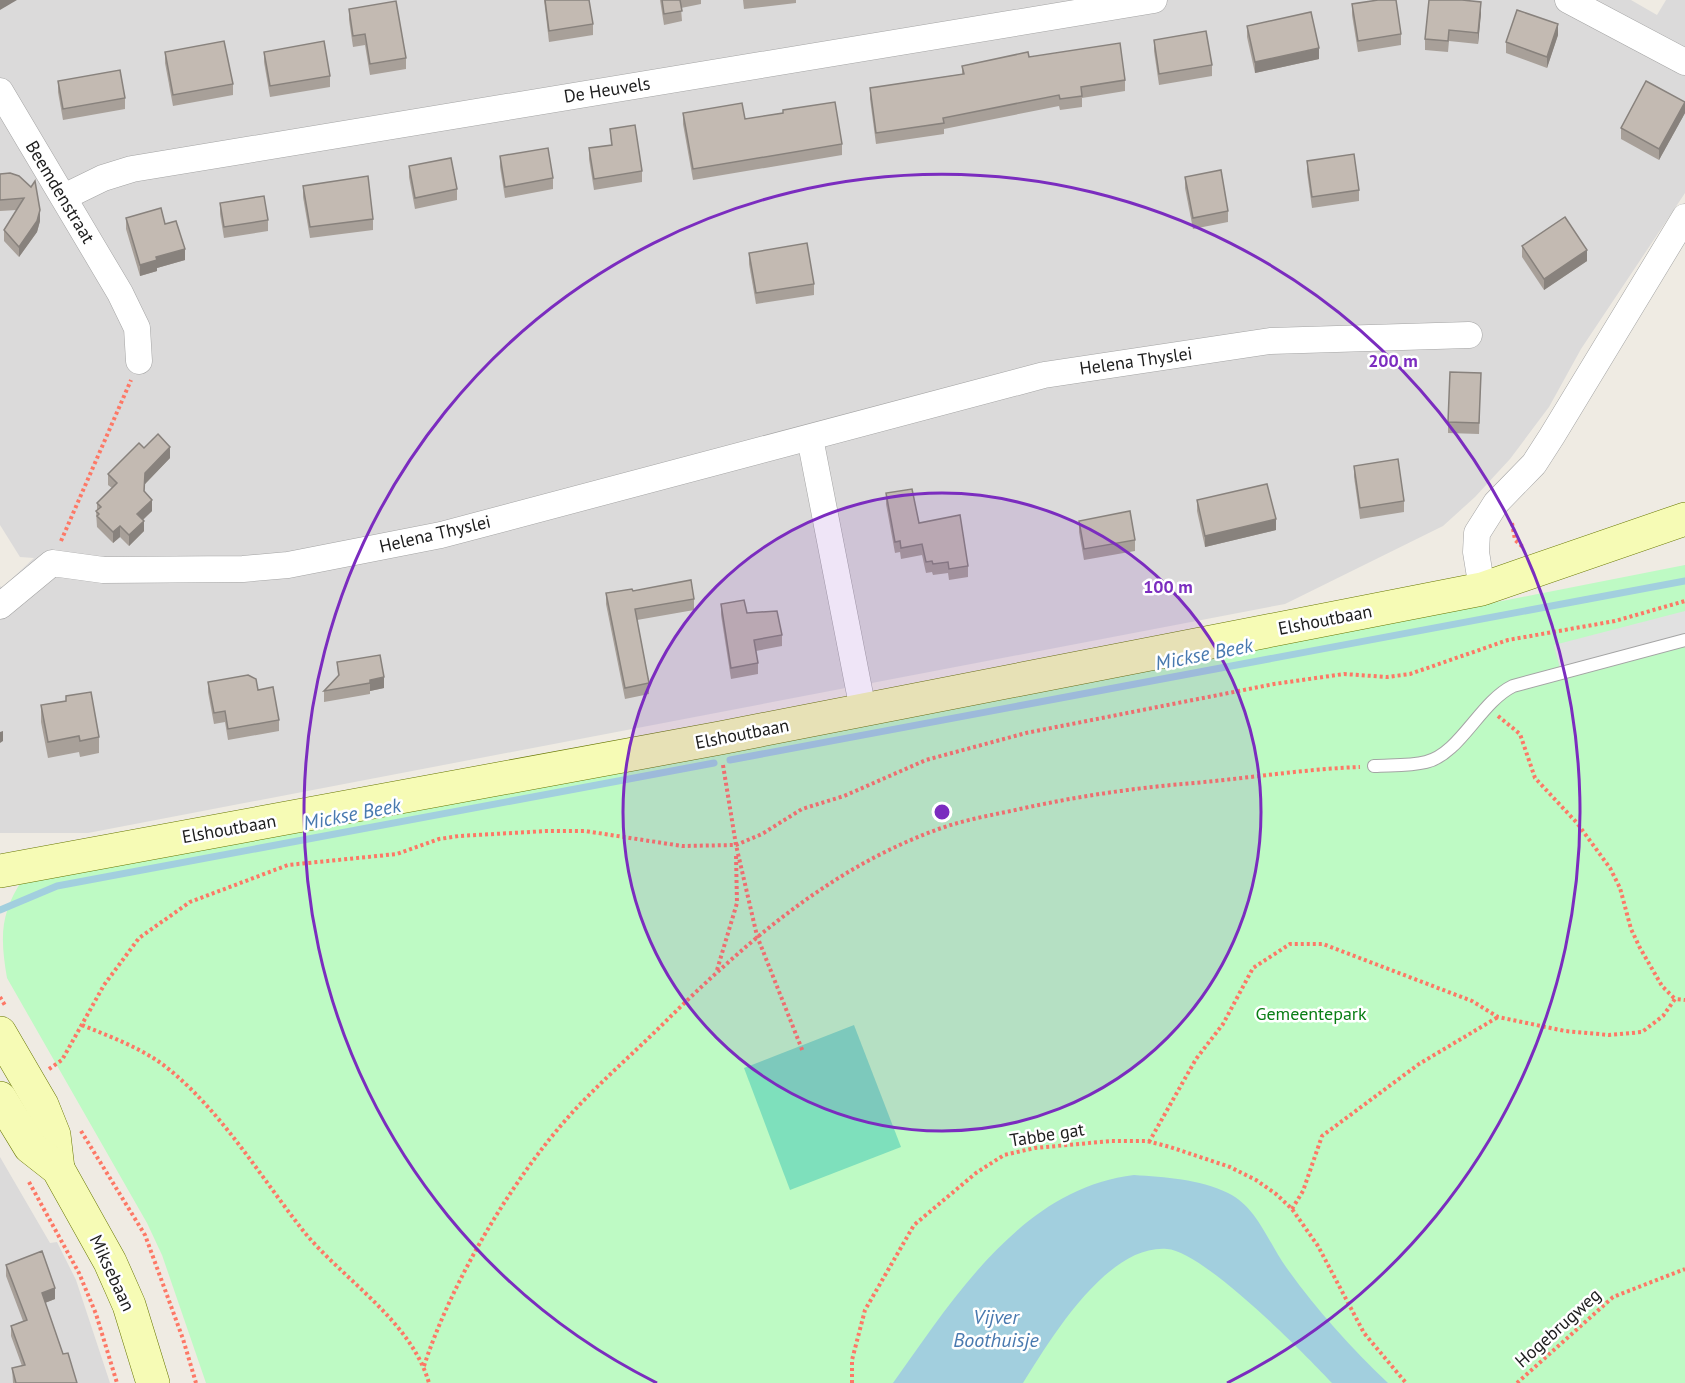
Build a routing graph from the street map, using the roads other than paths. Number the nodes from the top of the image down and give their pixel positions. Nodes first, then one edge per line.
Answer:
1 (1154, 0) edge
2 (1568, 0) edge
3 (1685, 62) edge
4 (0, 92) edge
5 (64, 197) junction
6 (1685, 217) edge
7 (1469, 335) dead end
8 (139, 361) road end
9 (810, 438) junction
10 (1685, 519) edge
11 (1685, 539) edge
12 (1482, 589) junction
13 (0, 606) edge
14 (1685, 640) edge
15 (863, 710) junction
16 (1374, 766) road end
17 (0, 871) edge
18 (0, 1033) edge
19 (0, 1098) edge
20 (53, 1135) junction
21 (153, 1383) edge

1 - 5 street, De Heuvels
2 - 3 street
4 - 5 street, Beemdenstraat
5 - 8 street, Beemdenstraat
6 - 12 street
7 - 9 street, Helena Thyslei
9 - 13 street, Helena Thyslei
9 - 15 street
10 - 12 main road, Elshoutbaan
11 - 12 main road, Elshoutbaan
12 - 15 main road, Elshoutbaan
14 - 16 lane
15 - 17 main road, Elshoutbaan
18 - 20 main road
19 - 20 main road, Miksebaan
20 - 21 main road, Miksebaan

